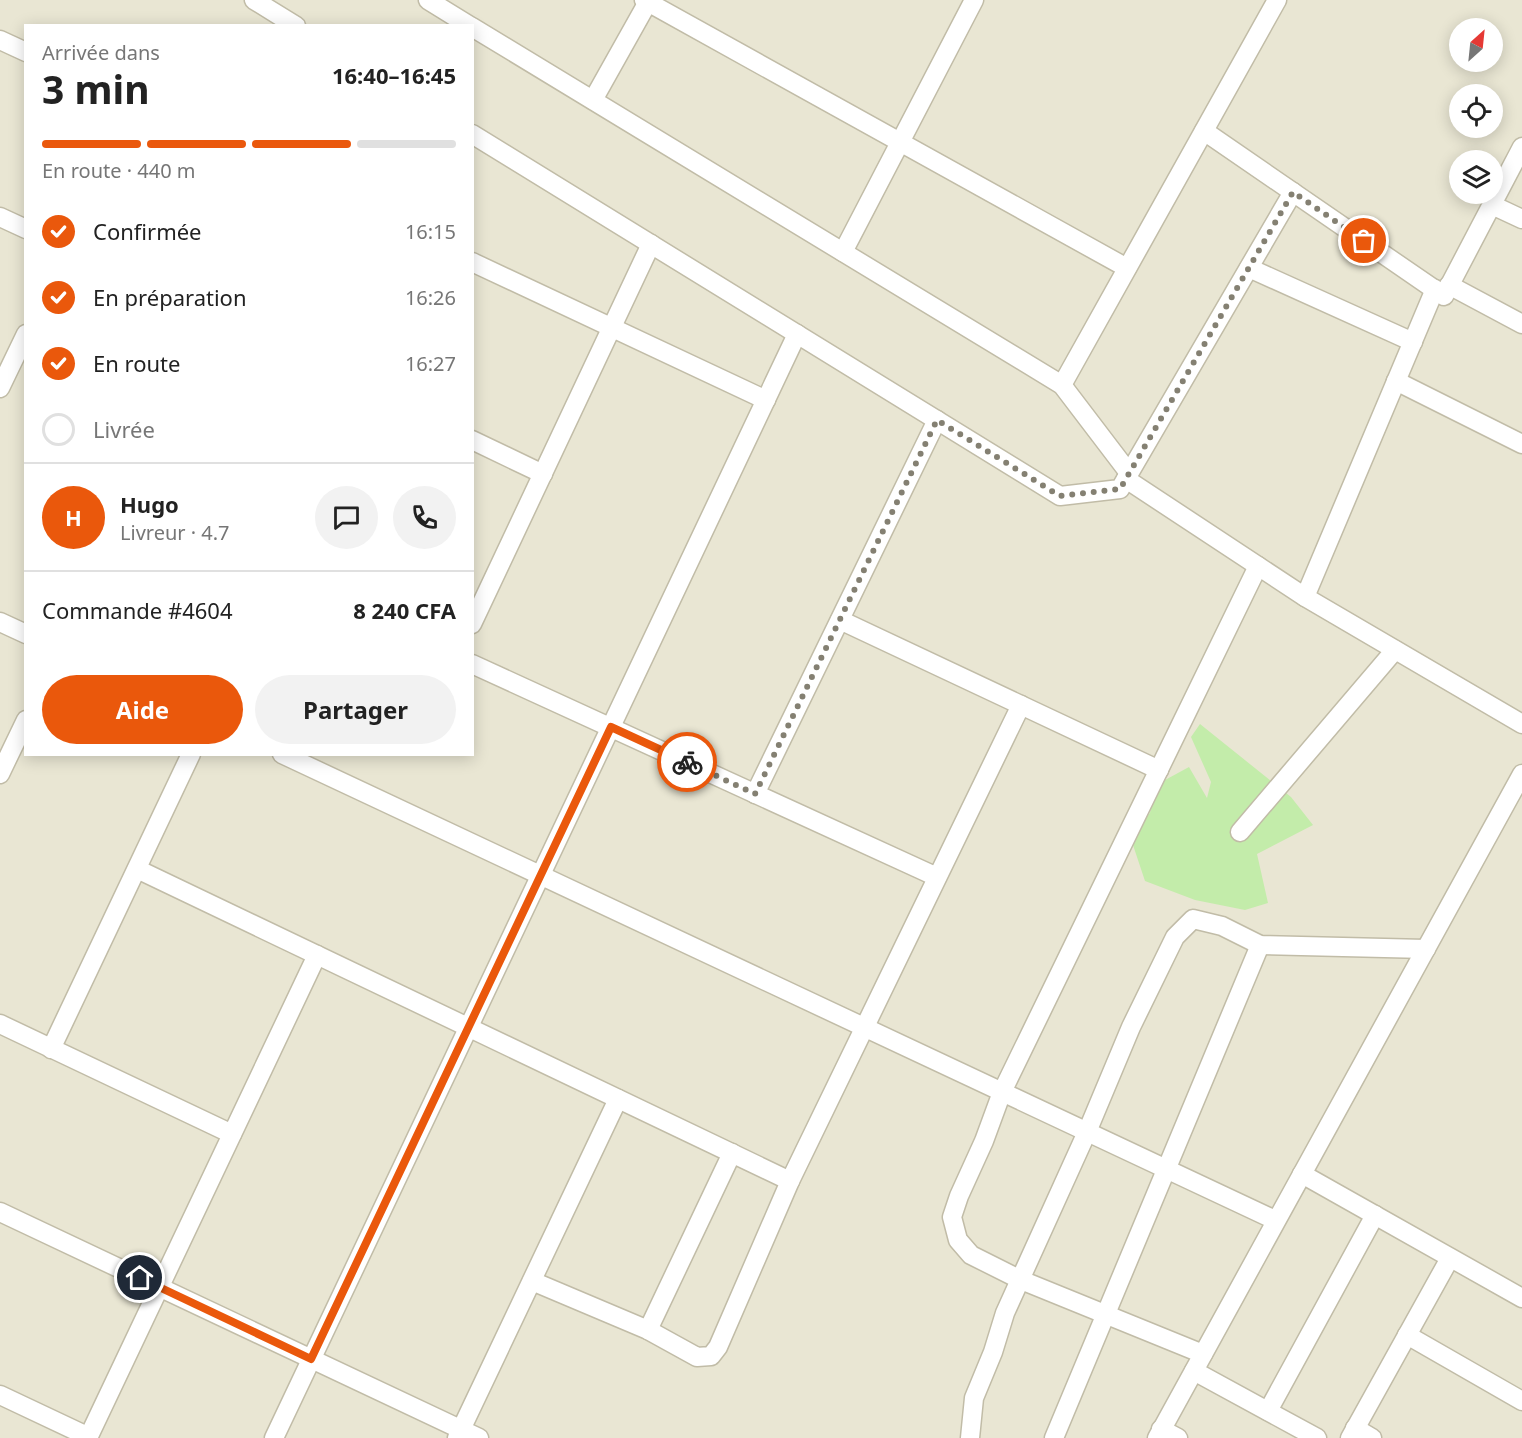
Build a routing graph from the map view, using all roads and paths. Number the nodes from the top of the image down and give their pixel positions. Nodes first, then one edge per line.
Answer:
1 (254, 0) edge
2 (428, 0) edge
3 (974, 0) edge
4 (1277, 0) edge
5 (647, 1) edge
6 (293, 24) edge
7 (468, 24) edge
8 (474, 28) edge
9 (0, 40) edge
10 (24, 51) edge
11 (593, 100) junction
12 (1204, 131) junction
13 (474, 135) edge
14 (900, 142) junction
15 (1522, 147) edge
16 (1293, 192) junction
17 (1492, 205) junction
18 (0, 217) edge
19 (1522, 219) edge
20 (24, 228) edge
21 (651, 244) junction
22 (843, 252) junction
23 (474, 263) edge
24 (1127, 268) junction
25 (1249, 268) junction
26 (1442, 287) junction
27 (1522, 324) edge
28 (612, 328) junction
29 (797, 334) junction
30 (24, 338) edge
31 (1413, 342) junction
32 (1396, 381) junction
33 (1062, 385) junction
34 (0, 388) edge
35 (766, 400) junction
36 (937, 420) junction
37 (474, 441) edge
38 (1522, 444) edge
39 (543, 474) junction
40 (1127, 476) junction
41 (1258, 566) junction
42 (1305, 597) junction
43 (474, 620) edge
44 (840, 620) junction
45 (0, 622) edge
46 (24, 633) edge
47 (1395, 650) junction
48 (474, 665) edge
49 (1021, 705) junction
50 (24, 724) edge
51 (1522, 724) edge
52 (611, 727) junction
53 (190, 756) edge
54 (286, 756) edge
55 (1159, 770) junction
56 (0, 774) edge
57 (1522, 774) edge
58 (755, 794) junction
59 (1240, 832) dead end
60 (137, 869) junction
61 (540, 876) junction
62 (938, 877) junction
63 (1260, 945) junction
64 (1426, 949) junction
65 (316, 955) junction
66 (0, 1024) edge
67 (469, 1027) junction
68 (864, 1028) junction
69 (51, 1049) junction
70 (1002, 1092) junction
71 (618, 1099) junction
72 (1087, 1132) junction
73 (232, 1134) junction
74 (732, 1153) junction
75 (1167, 1169) junction
76 (1302, 1174) junction
77 (790, 1181) junction
78 (0, 1212) edge
79 (1375, 1215) junction
80 (1275, 1220) junction
81 (1450, 1258) junction
82 (1021, 1280) junction
83 (532, 1281) junction
84 (159, 1287) junction
85 (1522, 1298) edge
86 (1106, 1314) junction
87 (648, 1330) junction
88 (1407, 1335) junction
89 (1203, 1353) junction
90 (311, 1359) junction
91 (1194, 1371) junction
92 (0, 1395) edge
93 (1522, 1401) edge
94 (1268, 1411) junction
95 (1159, 1433) edge
96 (1353, 1433) edge
97 (459, 1434) edge
98 (89, 1437) edge
99 (274, 1438) edge
100 (479, 1438) edge
101 (970, 1438) edge
102 (1054, 1438) edge
103 (1178, 1438) edge
104 (1317, 1438) edge
105 (1372, 1438) edge

1 - 6 street
2 - 7 street
3 - 14 street
4 - 12 street
5 - 11 street
5 - 14 street
8 - 11 street
9 - 10 street
11 - 22 street
12 - 16 street
12 - 24 street
13 - 21 street
14 - 22 street
14 - 24 street
15 - 17 street
16 - 25 street
16 - 26 street
17 - 19 street
17 - 26 street
18 - 20 street
21 - 28 street
21 - 29 street
22 - 33 street
23 - 28 street
24 - 33 street
25 - 31 street
25 - 40 street
26 - 27 street
26 - 31 street
28 - 35 street
28 - 39 street
29 - 35 street
29 - 36 street
30 - 34 street
31 - 32 street
32 - 38 street
32 - 42 street
33 - 40 street
35 - 52 street
36 - 40 street
36 - 44 street
37 - 39 street
39 - 43 street
40 - 41 street
41 - 42 street
41 - 55 street
42 - 47 street
44 - 49 street
44 - 58 street
45 - 46 street
47 - 51 street
47 - 59 street
48 - 52 street
49 - 55 street
49 - 62 street
50 - 56 street
52 - 58 street
52 - 61 street
53 - 60 street
54 - 61 street
55 - 70 street
57 - 64 street
58 - 62 street
60 - 65 street
60 - 69 street
61 - 67 street
61 - 68 street
62 - 68 street
63 - 64 street
63 - 72 street
63 - 75 street
64 - 76 street
65 - 67 street
65 - 73 street
66 - 69 street
67 - 71 street
67 - 90 street
68 - 70 street
68 - 77 street
69 - 73 street
70 - 72 street
70 - 82 street
71 - 74 street
71 - 83 street
72 - 75 street
72 - 82 street
73 - 84 street
74 - 77 street
74 - 87 street
75 - 80 street
75 - 86 street
76 - 79 street
76 - 80 street
77 - 87 street
78 - 84 street
79 - 81 street
79 - 94 street
80 - 89 street
81 - 85 street
81 - 88 street
82 - 86 street
82 - 101 street
83 - 87 street
83 - 97 street
84 - 90 street
84 - 98 street
86 - 89 street
86 - 102 street
88 - 93 street
88 - 96 street
89 - 91 street
90 - 97 street
90 - 99 street
91 - 94 street
91 - 95 street
92 - 98 street
94 - 104 street
95 - 103 street
96 - 105 street
97 - 100 street

